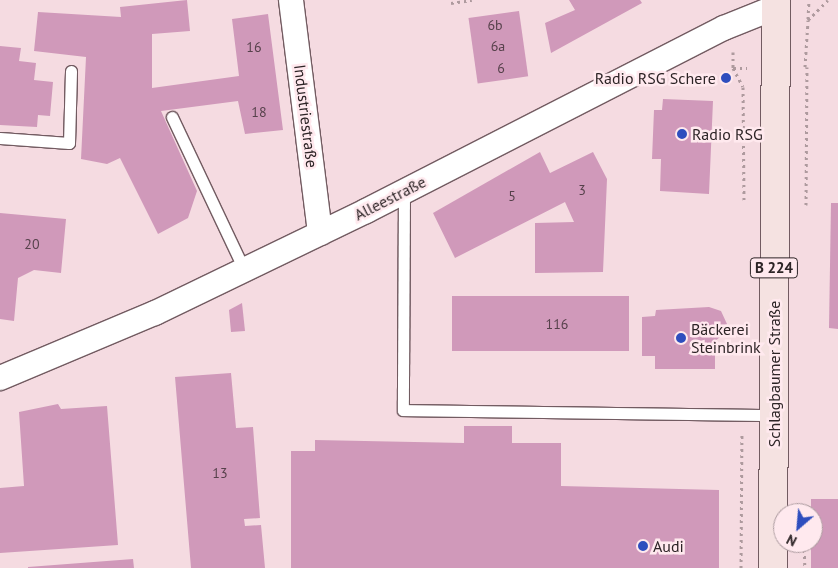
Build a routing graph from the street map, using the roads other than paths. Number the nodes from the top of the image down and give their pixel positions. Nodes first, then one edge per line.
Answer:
1 (291, 0) edge
2 (776, 4) edge
3 (71, 71) dead end
4 (172, 118) dead end
5 (0, 138) edge
6 (404, 191) junction
7 (320, 233) junction
8 (244, 269) junction
9 (0, 378) edge
10 (774, 416) junction
11 (772, 568) edge

1 - 7 street, Industriestraße
2 - 6 street, Alleestraße
2 - 10 main road, Schlagbaumer Straße / B 224
3 - 5 lane
4 - 8 lane
6 - 7 street, Alleestraße
6 - 10 lane
7 - 8 street, Alleestraße
8 - 9 street, Alleestraße
10 - 11 main road, Schlagbaumer Straße / B 224

